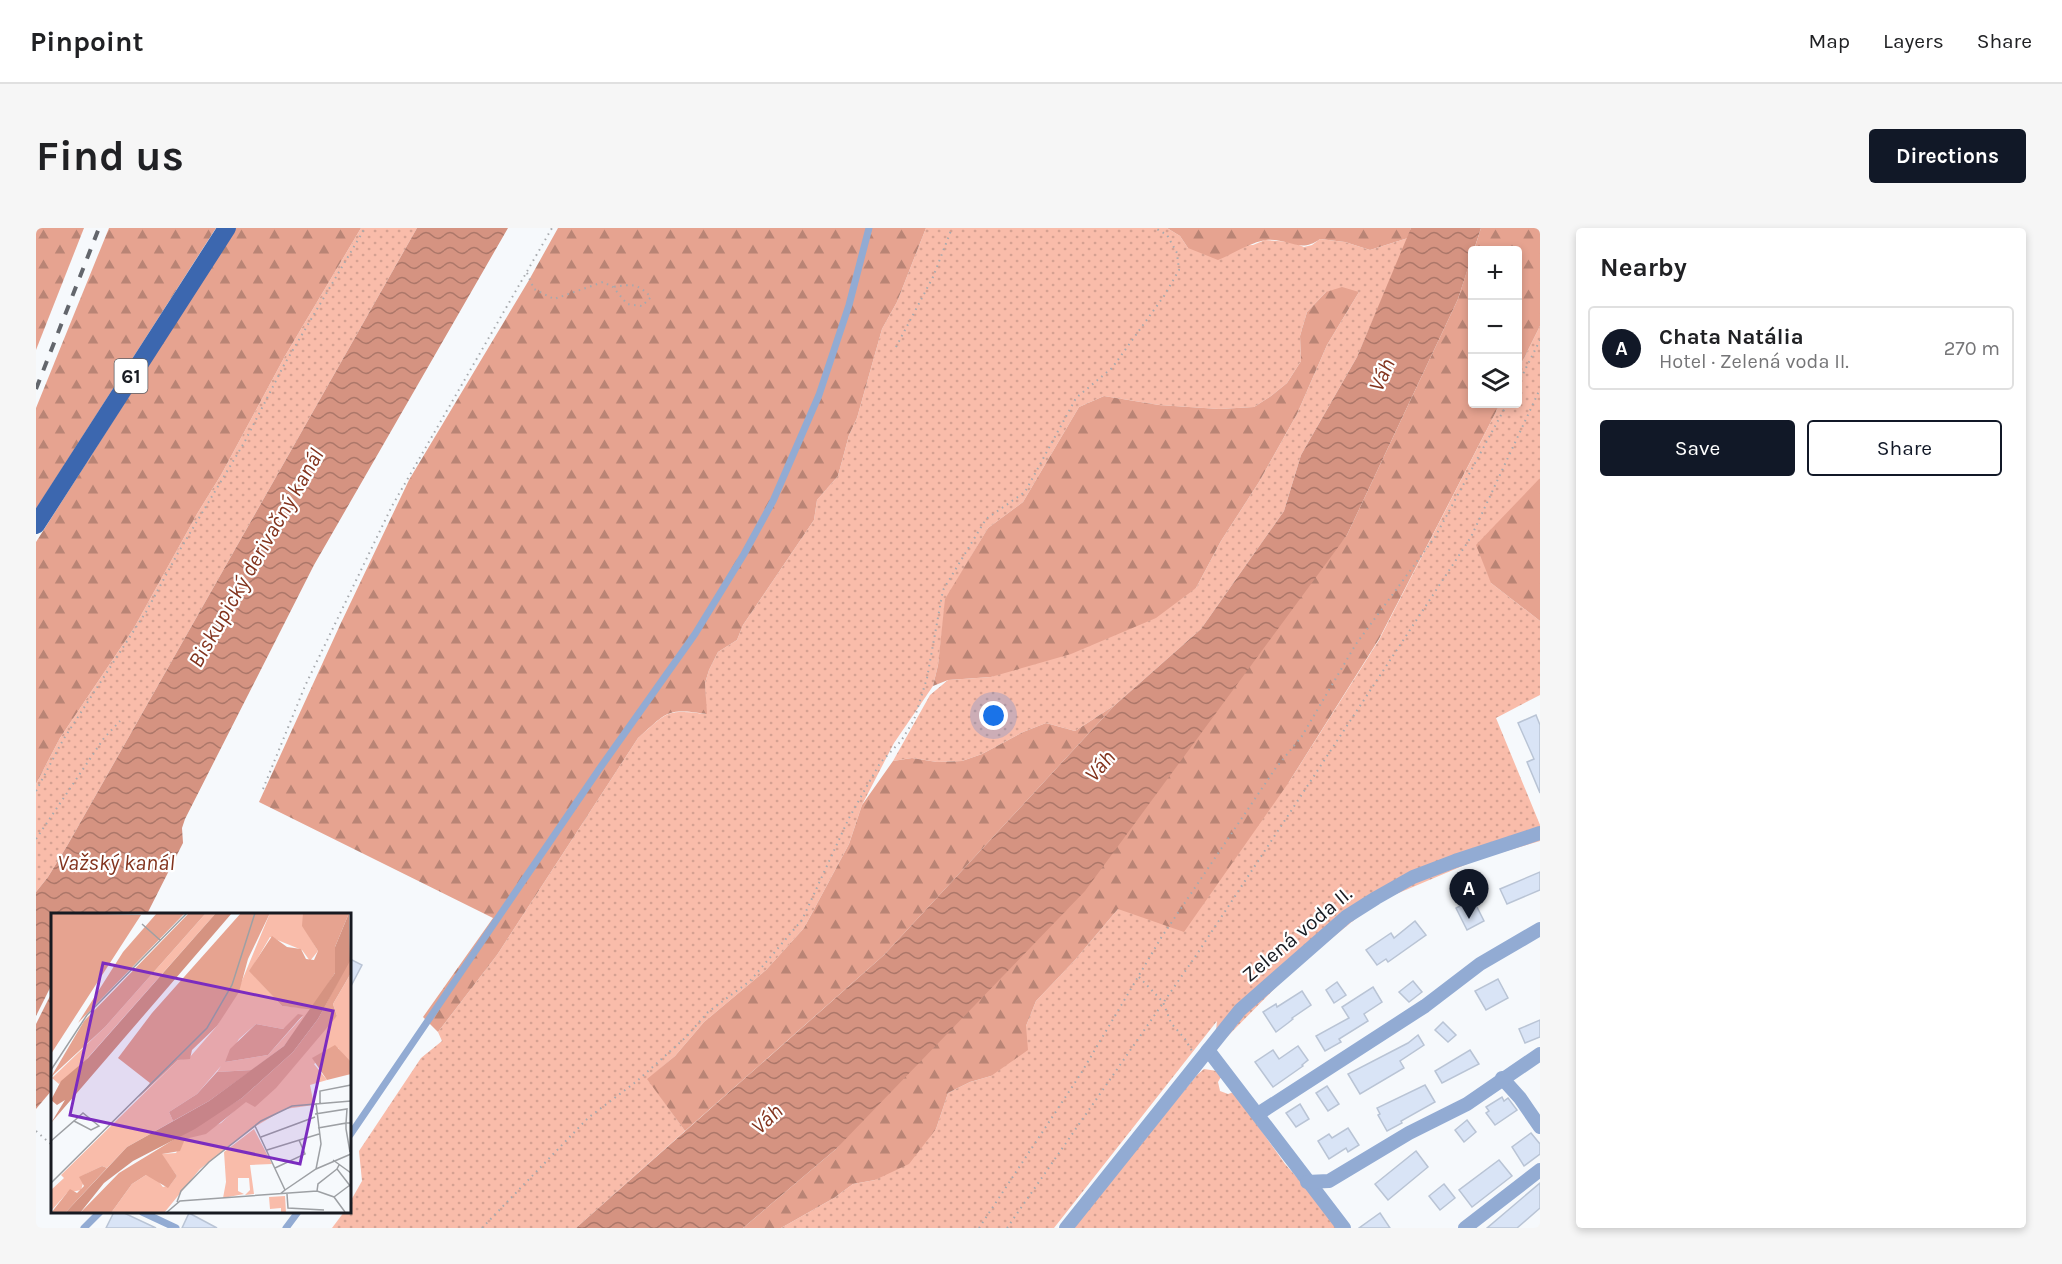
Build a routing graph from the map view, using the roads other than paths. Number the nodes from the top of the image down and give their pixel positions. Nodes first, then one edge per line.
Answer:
1 (227, 228) edge
2 (869, 228) edge
3 (36, 525) edge
4 (1540, 833) edge
5 (1540, 929) edge
6 (1540, 1054) edge
7 (1204, 1055) junction
8 (1502, 1078) junction
9 (1258, 1114) junction
10 (1540, 1127) edge
11 (351, 1134) edge
12 (1540, 1170) edge
13 (1329, 1181) junction
14 (1307, 1182) junction
15 (1323, 1201) junction
16 (99, 1213) edge
17 (144, 1213) edge
18 (297, 1213) edge
19 (84, 1228) edge
20 (176, 1228) edge
21 (286, 1228) edge
22 (1066, 1228) edge
23 (1344, 1228) edge
24 (1465, 1228) edge

1 - 3 main road, 61
2 - 11 lane
4 - 7 street, Zelená voda II.
5 - 9 street
6 - 8 street
7 - 9 street
7 - 22 street, Zelená voda II.
8 - 10 street
8 - 13 street
9 - 14 street
12 - 24 street
13 - 14 street
13 - 15 street
14 - 15 street
15 - 23 street
16 - 19 lane
17 - 20 lane
18 - 21 lane

